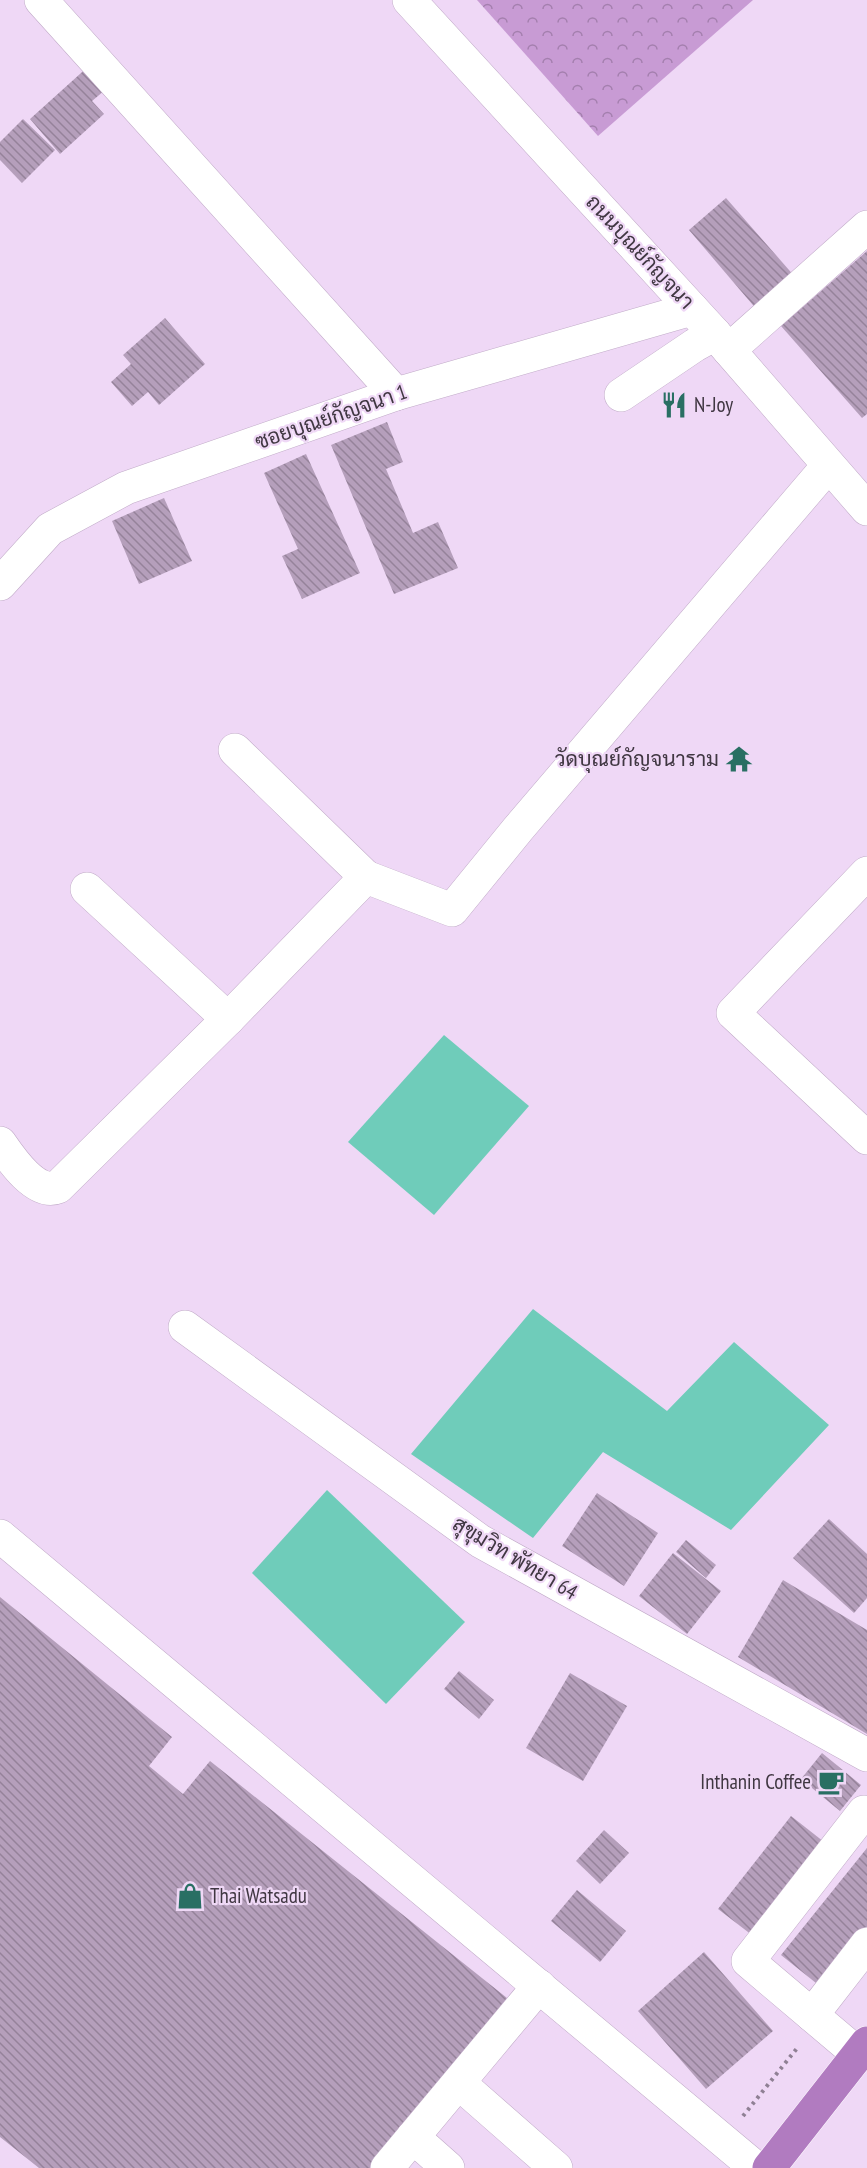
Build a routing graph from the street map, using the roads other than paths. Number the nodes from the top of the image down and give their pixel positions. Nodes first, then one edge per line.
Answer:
1 (41, 0) edge
2 (409, 0) edge
3 (867, 227) edge
4 (692, 309) junction
5 (722, 342) junction
6 (396, 394) junction
7 (621, 395) dead end
8 (828, 465) junction
9 (867, 509) edge
10 (0, 584) edge
11 (235, 750) dead end
12 (867, 873) edge
13 (366, 877) junction
14 (87, 889) dead end
15 (228, 1019) junction
16 (867, 1138) edge
17 (0, 1143) edge
18 (185, 1327) dead end
19 (0, 1536) edge
20 (867, 1755) edge
21 (867, 1814) edge
22 (867, 1944) edge
23 (539, 1986) junction
24 (815, 2018) junction
25 (863, 2048) edge
26 (459, 2083) junction
27 (413, 2137) junction
28 (387, 2168) edge
29 (448, 2168) edge
30 (556, 2168) edge
31 (756, 2168) edge
32 (769, 2168) edge

1 - 6 street
2 - 4 street, ถนนบุณย์กัญจนา
3 - 5 street
4 - 5 street, ถนนบุณย์กัญจนา
4 - 6 street, ซอยบุณย์กัญจนา 1
5 - 7 street
5 - 8 street, ถนนบุณย์กัญจนา
6 - 10 street, ซอยบุณย์กัญจนา 1
8 - 9 street, ถนนบุณย์กัญจนา
8 - 13 street
11 - 13 street
12 - 16 street
13 - 15 street
14 - 15 street
15 - 17 street
18 - 20 street, สุขุมวิท พัทยา 64
19 - 23 street
21 - 24 street
22 - 24 street
23 - 26 street
23 - 31 street
24 - 25 street
25 - 32 highway
26 - 27 street
26 - 30 street
27 - 28 street
27 - 29 street

